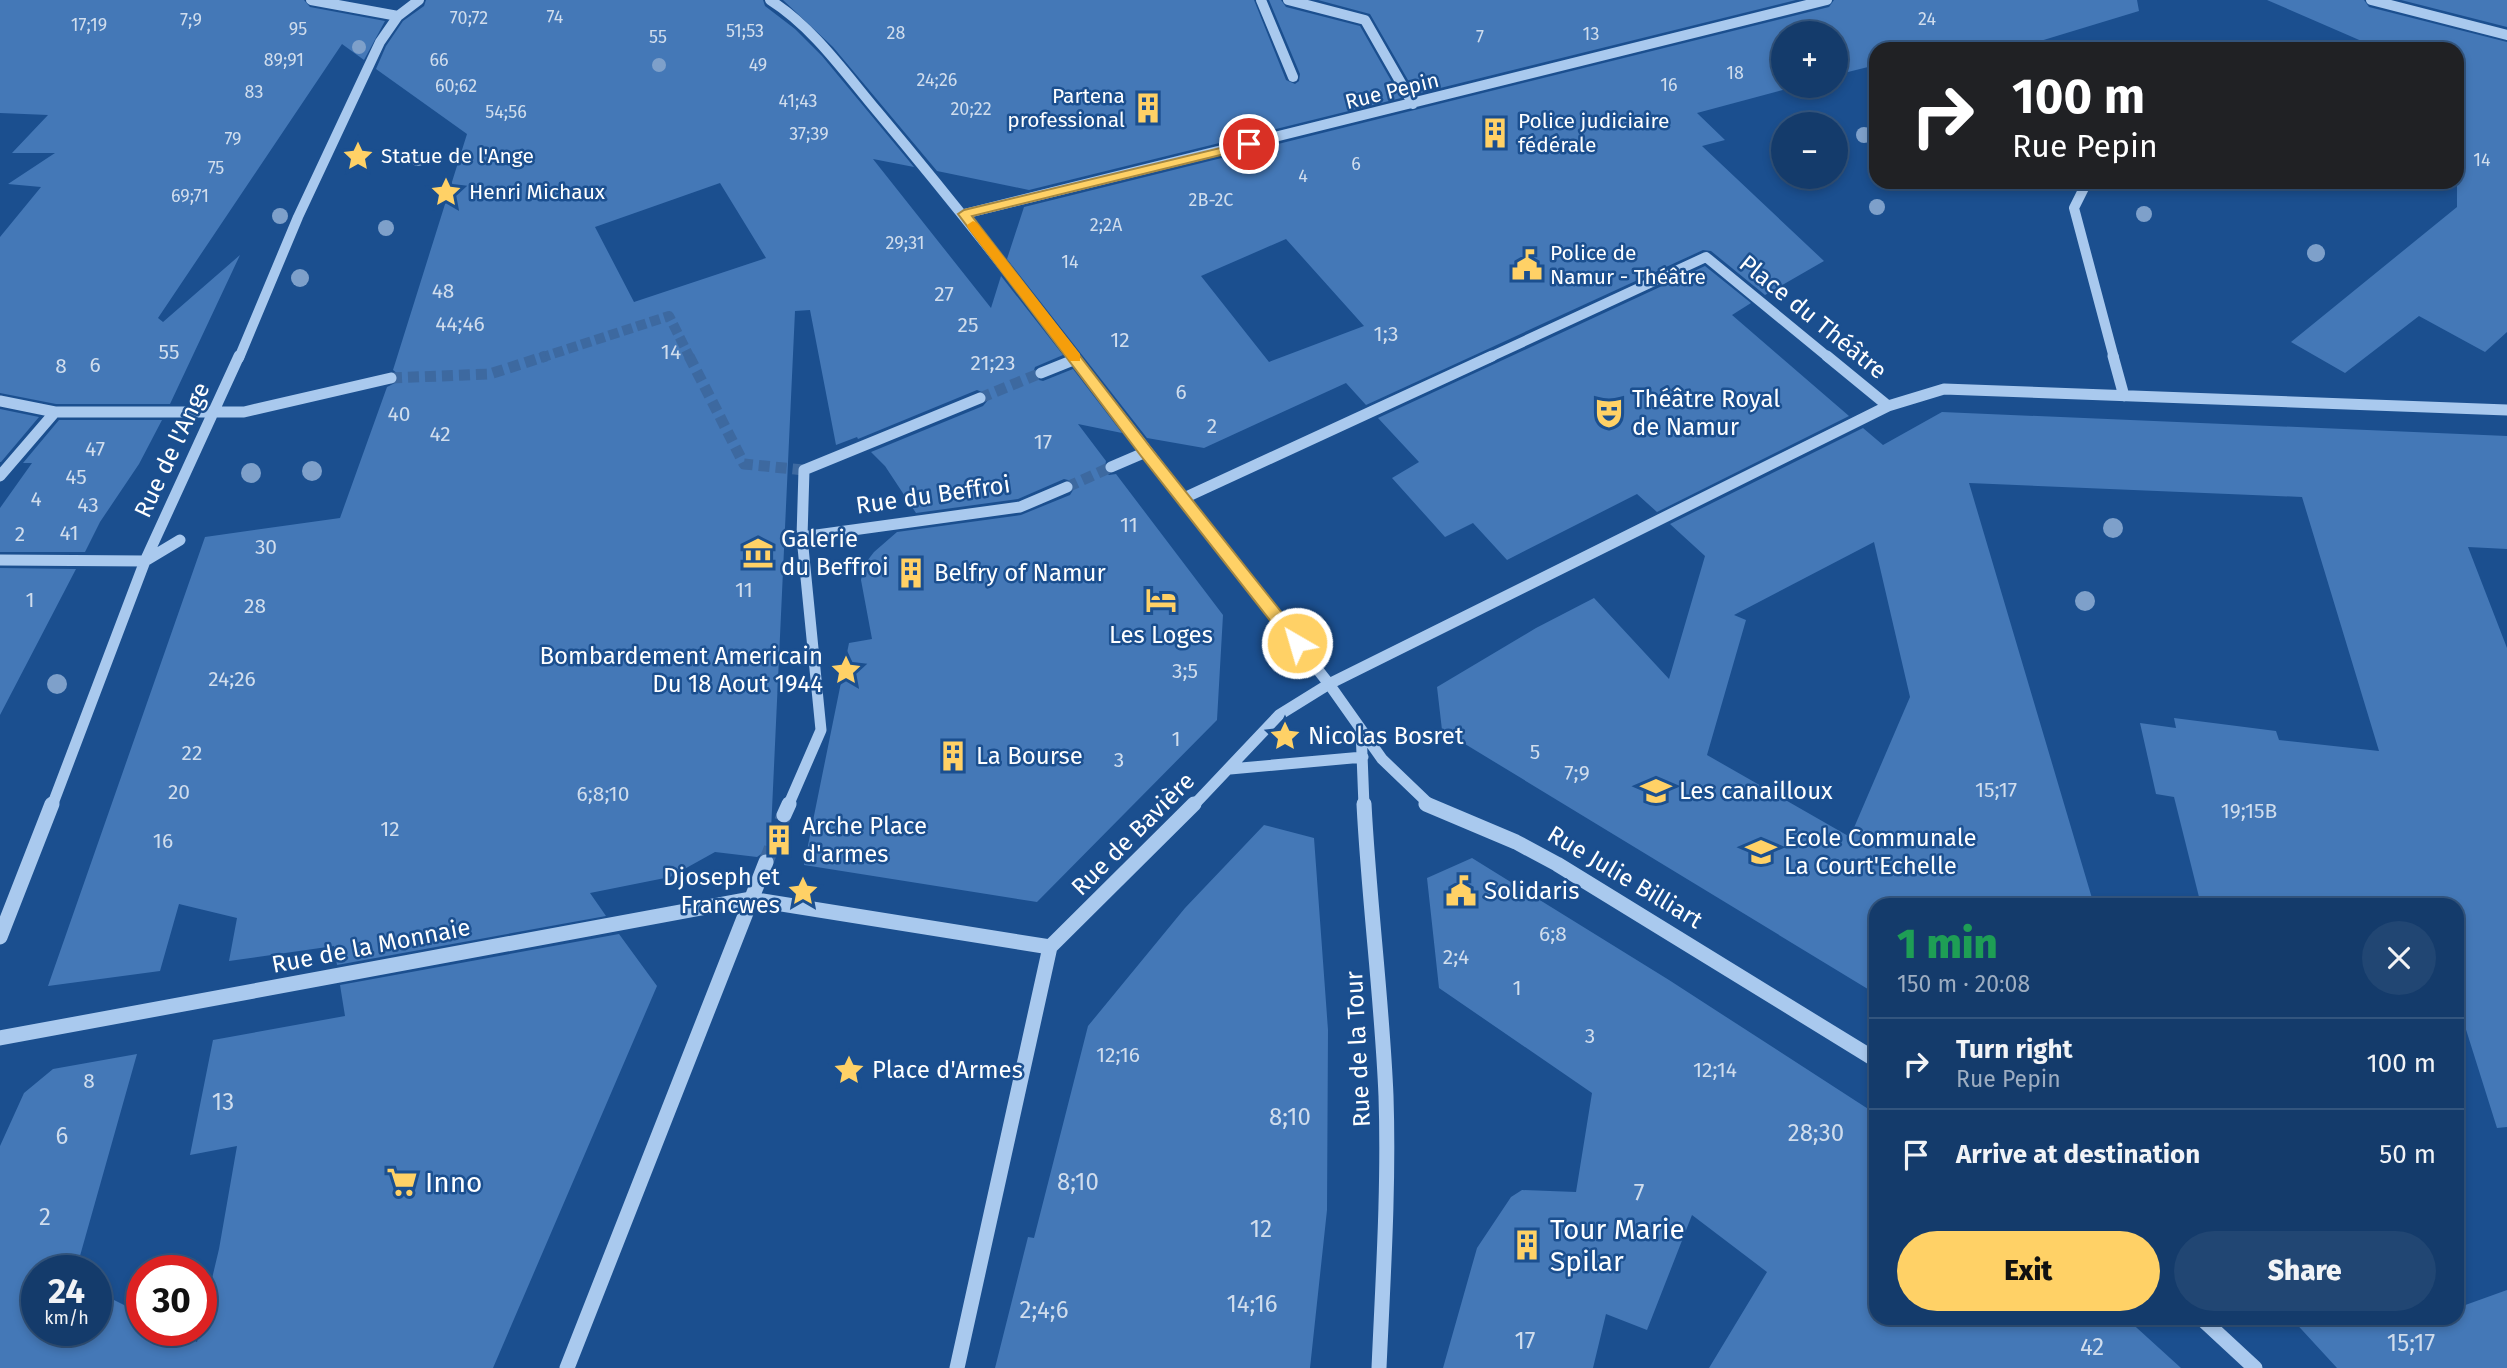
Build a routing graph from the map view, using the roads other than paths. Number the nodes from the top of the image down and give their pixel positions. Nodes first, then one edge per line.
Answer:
1 (311, 0) edge
2 (419, 0) edge
3 (770, 0) edge
4 (1261, 0) edge
5 (1288, 0) edge
6 (1827, 0) edge
7 (2371, 0) edge
8 (398, 16) junction
9 (2507, 35) edge
10 (1293, 77) dead end
11 (1413, 104) junction
12 (2084, 189) edge
13 (964, 214) junction
14 (1076, 359) junction
15 (1041, 373) tunnel mouth
16 (391, 378) tunnel mouth
17 (2124, 396) junction
18 (980, 398) tunnel mouth
19 (0, 401) edge
20 (1888, 405) junction
21 (2507, 410) edge
22 (55, 412) junction
23 (215, 414) junction
24 (1146, 452) junction
25 (1111, 467) tunnel mouth
26 (0, 476) edge
27 (1067, 487) tunnel mouth
28 (1184, 498) junction
29 (802, 537) junction
30 (180, 540) dead end
31 (0, 560) edge
32 (145, 561) junction
33 (1329, 684) junction
34 (1361, 727) junction
35 (1363, 757) junction
36 (1230, 769) junction
37 (784, 815) tunnel mouth
38 (766, 862) tunnel mouth
39 (750, 899) junction
40 (5, 913) edge
41 (0, 937) edge
42 (1050, 947) junction
43 (0, 1038) edge
44 (1869, 1055) edge
45 (2209, 1325) edge
46 (567, 1368) edge
47 (957, 1368) edge
48 (1379, 1368) edge
49 (2255, 1368) edge

1 - 8 street
2 - 8 street, Rue de l'Ange
3 - 13 street, Rue Julie Billiart
4 - 10 street
5 - 11 street
6 - 11 street, Rue Pepin
7 - 9 street
8 - 23 street, Rue de l'Ange
11 - 13 street, Rue Pepin
12 - 17 street
13 - 14 street, Rue Julie Billiart
14 - 15 street
14 - 24 street, Rue Julie Billiart
16 - 23 street
17 - 20 street
17 - 21 street
18 - 29 street
19 - 22 street
20 - 28 street, Place du Théâtre
20 - 33 street, Place du Théâtre
22 - 23 street
22 - 26 street
23 - 32 street, Rue de l'Ange
24 - 25 street
24 - 28 street, Rue Julie Billiart
27 - 29 street, Rue du Beffroi
28 - 33 street, Rue Julie Billiart
29 - 37 street
30 - 32 street
31 - 32 street
32 - 40 street, Rue de l'Ange
33 - 34 street, Rue Julie Billiart
33 - 36 street, Rue de Bavière
34 - 35 street, Rue de la Tour
34 - 44 street, Rue Julie Billiart
35 - 36 street, Rue de Bavière
35 - 48 street, Rue de la Tour
36 - 42 street, Rue de Bavière
38 - 39 street
39 - 42 street
39 - 43 street, Rue de la Monnaie
39 - 46 street
40 - 41 street, Rue de l'Ange
42 - 47 street
45 - 49 street

